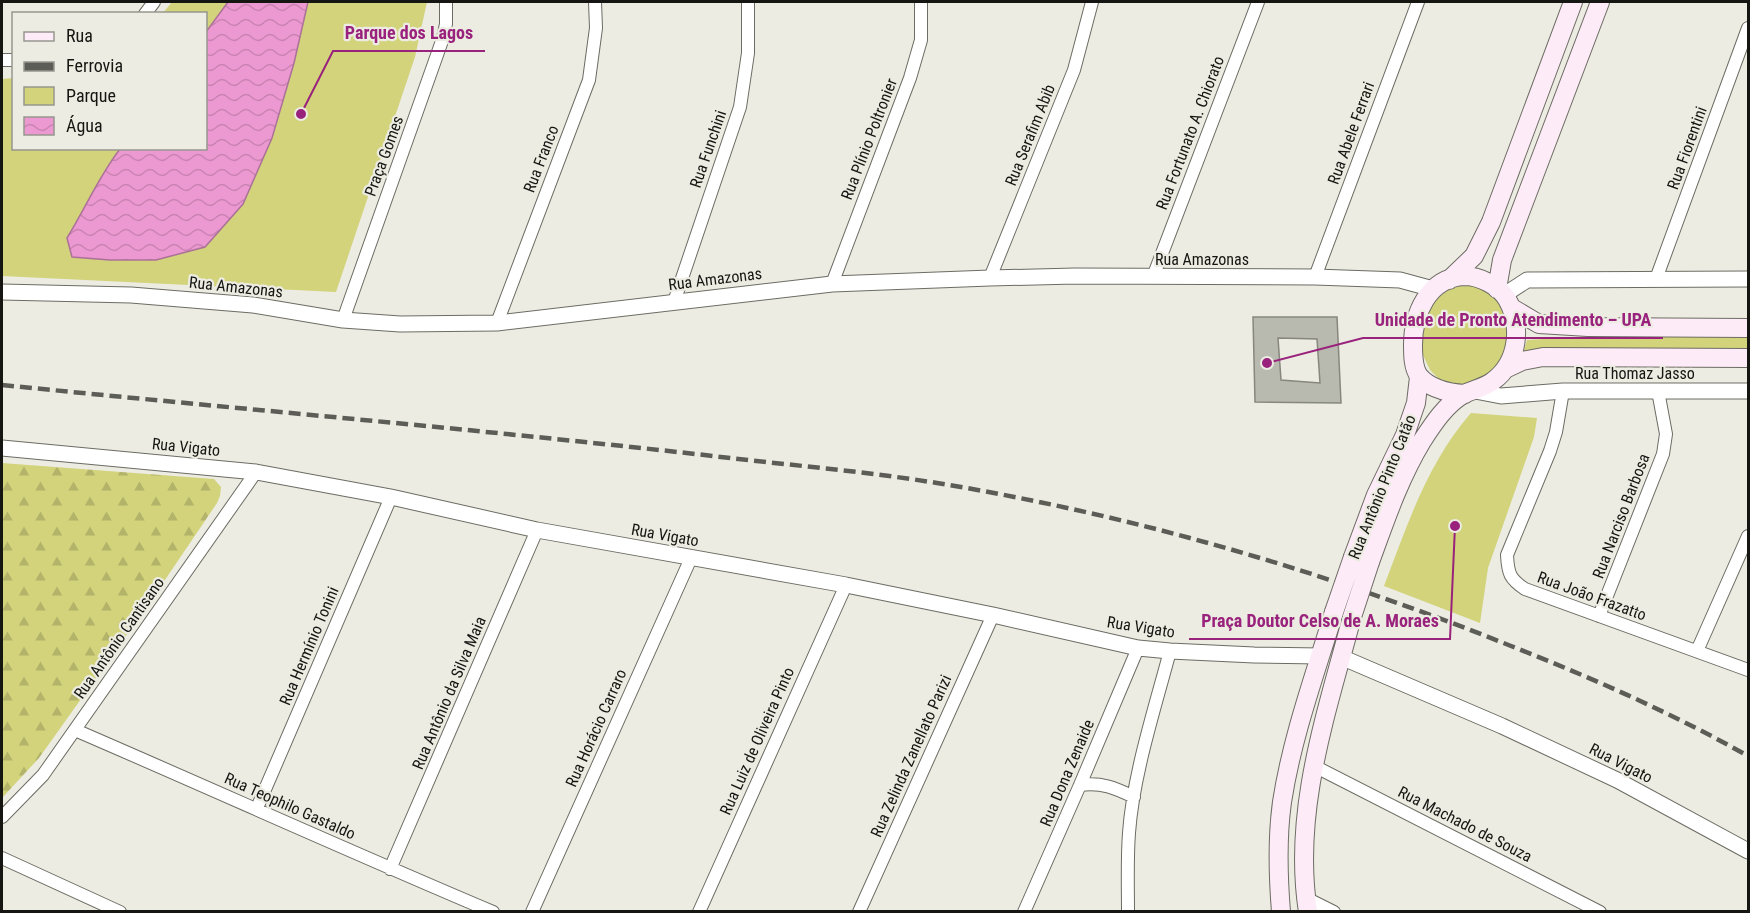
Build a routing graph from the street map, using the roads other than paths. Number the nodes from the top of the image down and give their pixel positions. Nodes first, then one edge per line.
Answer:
1 (446, 2) edge
2 (595, 2) edge
3 (748, 2) edge
4 (921, 2) edge
5 (1092, 2) edge
6 (1258, 2) edge
7 (1418, 2) edge
8 (1573, 2) edge
9 (1600, 2) edge
10 (1749, 28) edge
11 (1153, 277) junction
12 (1315, 277) junction
13 (990, 278) junction
14 (1656, 279) junction
15 (1749, 279) edge
16 (832, 284) junction
17 (1441, 284) junction
18 (2, 292) edge
19 (1504, 297) junction
20 (674, 302) junction
21 (343, 320) junction
22 (497, 323) junction
23 (1749, 328) edge
24 (1749, 358) edge
25 (1500, 374) junction
26 (1419, 377) junction
27 (1563, 391) junction
28 (1658, 391) junction
29 (1749, 391) edge
30 (1470, 392) junction
31 (1522, 395) junction
32 (2, 448) edge
33 (256, 472) junction
34 (391, 497) junction
35 (537, 530) junction
36 (1749, 536) edge
37 (691, 558) junction
38 (1361, 560) junction
39 (846, 585) junction
40 (1343, 614) junction
41 (993, 615) junction
42 (1599, 616) junction
43 (1138, 648) junction
44 (1170, 651) junction
45 (1697, 651) junction
46 (1321, 656) junction
47 (1341, 657) junction
48 (1749, 670) edge
49 (75, 730) junction
50 (1314, 766) junction
51 (1080, 785) junction
52 (1134, 797) junction
53 (257, 808) junction
54 (2, 817) edge
55 (1749, 851) edge
56 (2, 858) edge
57 (390, 869) junction
58 (1307, 905) edge
59 (120, 912) edge
60 (493, 912) edge
61 (532, 912) edge
62 (699, 912) edge
63 (859, 912) edge
64 (1024, 912) edge
65 (1128, 912) edge
66 (1281, 912) edge
67 (1334, 912) edge
68 (1600, 912) edge

1 - 21 street, Praça Gomes
2 - 22 street, Rua Franco
3 - 20 street, Rua Funchini
4 - 16 street, Rua Plínio Poltronier
5 - 13 street, Rua Serafim Abib
6 - 11 street, Rua Fortunato A. Chiorato
7 - 12 street, Rua Abele Ferrari
8 - 17 main road
9 - 19 main road
10 - 14 street, Rua Fiorentini
11 - 12 street, Rua Amazonas
11 - 13 street, Rua Amazonas
12 - 17 street, Rua Amazonas
13 - 16 street, Rua Amazonas
14 - 15 street
14 - 19 street
16 - 20 street, Rua Amazonas
17 - 19 main road
17 - 26 main road
18 - 21 street, Rua Amazonas
19 - 23 main road
19 - 25 main road
20 - 22 street, Rua Amazonas
21 - 22 street, Rua Amazonas
24 - 25 main road
25 - 30 main road
25 - 31 street
26 - 30 main road
26 - 38 main road, Rua Antônio Pinto Catão
27 - 28 street, Rua Thomaz Jasso
27 - 31 street, Rua Thomaz Jasso
27 - 42 street, Rua João Frazatto
28 - 29 street, Rua Thomaz Jasso
28 - 42 street, Rua Narciso Barbosa
30 - 31 street, Rua Thomaz Jasso
30 - 38 main road, Rua Antônio Pinto Catão
32 - 33 street, Rua Vigato
33 - 34 street, Rua Vigato
33 - 49 street, Rua Antônio Cantisano
34 - 35 street, Rua Vigato
34 - 53 street, Rua Hermínio Tonini
35 - 37 street, Rua Vigato
35 - 57 street, Rua Antônio da Silva Maia
36 - 45 street
37 - 39 street, Rua Vigato
37 - 61 street, Rua Horácio Carraro
38 - 40 main road, Rua Antônio Pinto Catão, bridge
39 - 41 street, Rua Vigato
39 - 62 street, Rua Luiz de Oliveira Pinto
40 - 46 main road, Rua Antônio Pinto Catão
40 - 47 main road, Rua Antônio Pinto Catão
41 - 43 street, Rua Vigato
41 - 63 street, Rua Zelinda Zanellato Parizi
42 - 45 street, Rua João Frazatto
43 - 44 street, Rua Vigato
43 - 51 street, Rua Dona Zenaide
44 - 46 street, Rua Vigato
44 - 52 street
45 - 48 street, Rua João Frazatto
46 - 66 main road, Rua Antônio Pinto Catão
47 - 50 main road, Rua Antônio Pinto Catão
47 - 55 street, Rua Vigato
49 - 53 street, Rua Teophilo Gastaldo
49 - 54 street, Rua Antônio Cantisano
50 - 58 main road, Rua Antônio Pinto Catão
50 - 68 street, Rua Machado de Souza
51 - 52 street
51 - 64 street, Rua Dona Zenaide
52 - 65 street
53 - 57 street, Rua Teophilo Gastaldo
56 - 59 street
57 - 60 street, Rua Teophilo Gastaldo
58 - 67 street

